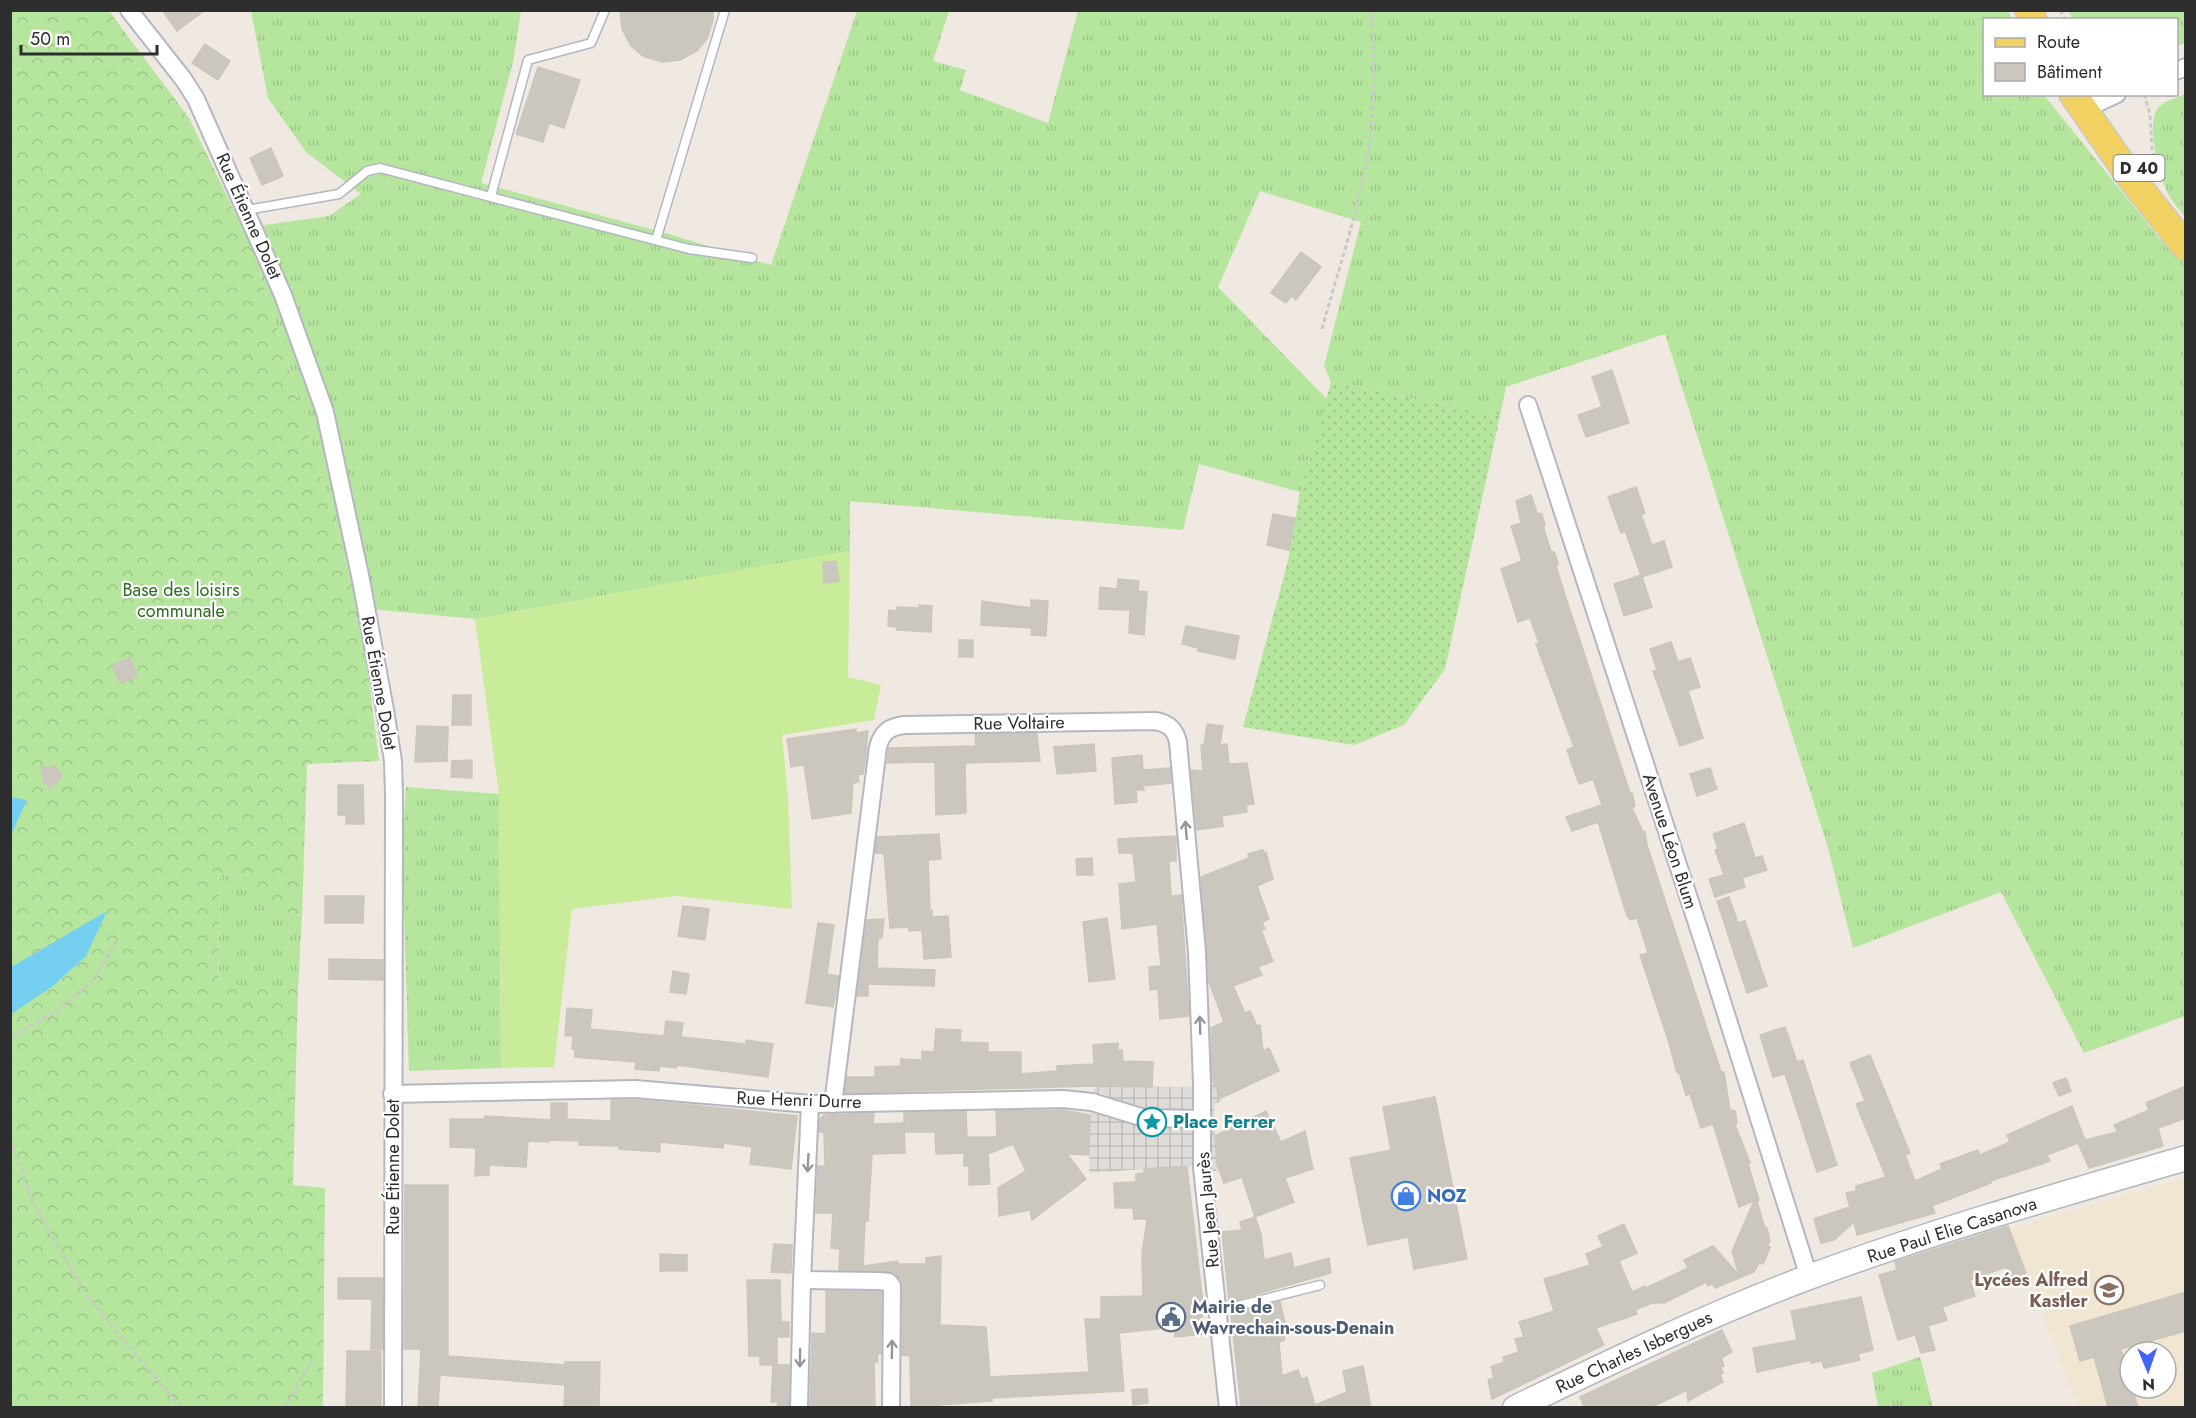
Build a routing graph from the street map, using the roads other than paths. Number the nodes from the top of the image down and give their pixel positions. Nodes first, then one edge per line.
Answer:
1 (129, 10) edge
2 (605, 10) edge
3 (725, 10) edge
4 (2093, 99) edge
5 (491, 196) junction
6 (247, 210) junction
7 (657, 240) junction
8 (2186, 244) edge
9 (752, 258) dead end
10 (1528, 405) dead end
11 (1202, 1083) joint
12 (392, 1094) junction
13 (810, 1104) junction
14 (833, 1104) junction
15 (1203, 1119) junction
16 (2186, 1158) edge
17 (1809, 1277) junction
18 (802, 1280) junction
19 (1320, 1285) dead end
20 (1218, 1311) junction
21 (1721, 1312) joint
22 (393, 1407) edge
23 (799, 1407) edge
24 (891, 1407) edge
25 (1228, 1407) edge
26 (1515, 1407) edge

1 - 6 street, Rue Étienne Dolet
2 - 5 lane
3 - 7 lane
4 - 8 main road, D 40
5 - 6 lane
5 - 7 lane
6 - 12 street, Rue Étienne Dolet
7 - 9 lane
10 - 17 street, Avenue Léon Blum
11 -> 14 street, Rue Voltaire
11 - 15 street, Rue Jean Jaurès
12 - 13 street, Rue Henri Durre
12 - 22 street, Rue Étienne Dolet
13 - 14 street, Rue Henri Durre
13 -> 18 street
14 - 15 street, Rue Henri Durre
15 - 20 street, Rue Jean Jaurès
16 - 17 main road, Rue Paul Elie Casanova
17 - 21 main road, Rue Paul Elie Casanova
18 -> 23 street
24 -> 18 street
19 - 20 lane
20 - 25 street, Rue Jean Jaurès
21 - 26 main road, Rue Charles Isbergues

